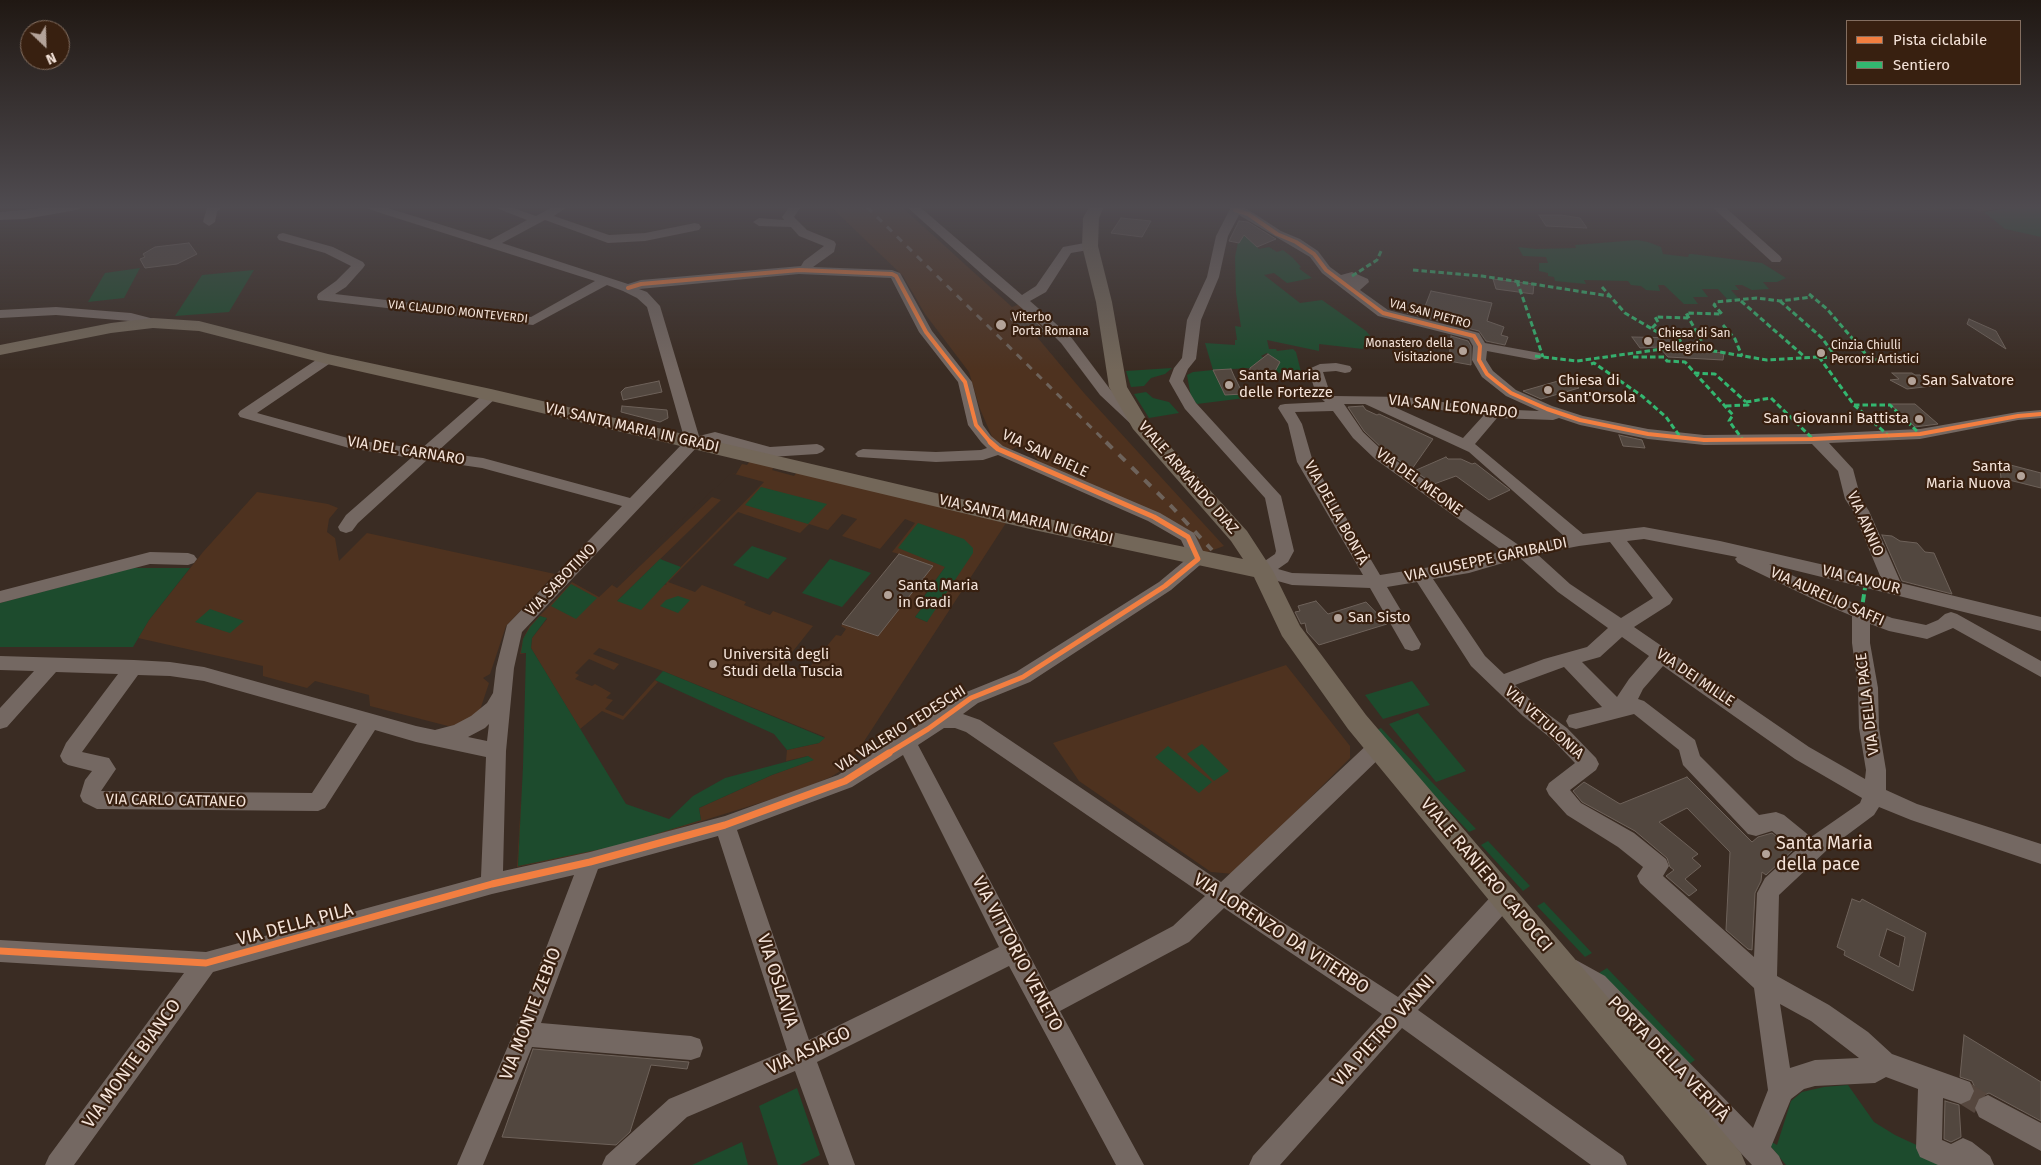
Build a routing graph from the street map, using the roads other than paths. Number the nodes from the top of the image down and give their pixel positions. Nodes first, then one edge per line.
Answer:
1 (352, 261) edge
2 (544, 261) edge
3 (812, 261) edge
4 (975, 261) edge
5 (1059, 261) edge
6 (1094, 261) edge
7 (1216, 261) edge
8 (1320, 261) edge
9 (806, 270) junction
10 (1339, 280) junction
11 (605, 281) junction
12 (628, 288) junction
13 (1352, 290) junction
14 (1023, 300) junction
15 (0, 314) edge
16 (114, 321) junction
17 (1480, 346) junction
18 (0, 350) edge
19 (1535, 356) dead end
20 (327, 359) junction
21 (1345, 369) dead end
22 (491, 395) junction
23 (1367, 400) junction
24 (1335, 403) junction
25 (1493, 413) junction
26 (2041, 414) edge
27 (1568, 416) junction
28 (1140, 426) junction
29 (1816, 439) junction
30 (693, 442) junction
31 (1466, 445) junction
32 (817, 449) dead end
33 (998, 450) junction
34 (863, 454) dead end
35 (424, 456) junction
36 (634, 504) junction
37 (346, 527) dead end
38 (1613, 535) junction
39 (1681, 539) joint
40 (1579, 540) junction
41 (1720, 547) junction
42 (1520, 551) junction
43 (188, 559) dead end
44 (1198, 559) junction
45 (1262, 571) junction
46 (1422, 576) junction
47 (1374, 582) junction
48 (1894, 588) junction
49 (0, 597) edge
50 (1861, 614) junction
51 (2041, 624) edge
52 (1620, 628) junction
53 (1412, 644) dead end
54 (1661, 655) junction
55 (1568, 659) junction
56 (0, 663) edge
57 (52, 664) junction
58 (134, 667) junction
59 (2041, 670) edge
60 (1500, 683) junction
61 (502, 693) junction
62 (1617, 710) junction
63 (0, 720) edge
64 (941, 720) junction
65 (370, 721) junction
66 (1576, 721) dead end
67 (430, 737) junction
68 (906, 742) junction
69 (1378, 747) junction
70 (496, 751) junction
71 (1875, 795) junction
72 (725, 825) junction
73 (1812, 850) junction
74 (2041, 854) edge
75 (590, 862) junction
76 (492, 884) junction
77 (1222, 895) junction
78 (1505, 897) junction
79 (0, 951) edge
80 (1014, 952) junction
81 (1559, 961) junction
82 (206, 963) junction
83 (1765, 982) junction
84 (1044, 1006) junction
85 (1400, 1012) junction
86 (525, 1034) junction
87 (691, 1048) dead end
88 (802, 1056) junction
89 (1884, 1064) junction
90 (1931, 1081) junction
91 (1781, 1090) junction
92 (1960, 1092) tunnel mouth
93 (1988, 1108) tunnel mouth
94 (2041, 1138) edge
95 (1763, 1147) edge
96 (58, 1165) edge
97 (470, 1165) edge
98 (615, 1165) edge
99 (842, 1165) edge
100 (1131, 1165) edge
101 (1262, 1165) edge
102 (1614, 1165) edge
103 (1729, 1165) edge
104 (1981, 1165) edge

1 - 11 street, VIA CLAUDIO MONTEVERDI
2 - 11 street
3 - 9 street
4 - 14 street
5 - 14 street
6 - 28 main road, VIALE ARMANDO DIAZ
7 - 45 street
8 - 10 street, VIA SAN PIETRO
9 - 12 street, VIA SAN BIELE
9 - 33 street, VIA SAN BIELE
10 - 13 street, VIA SAN PIETRO
10 - 13 street
11 - 12 street
12 - 30 street
13 - 17 street, VIA SAN PIETRO
14 - 28 street
15 - 16 street
16 - 18 main road, VIA SANTA MARIA IN GRADI
16 - 20 main road, VIA SANTA MARIA IN GRADI
17 - 19 street
17 - 27 street, VIA SAN PIETRO
20 - 22 main road, VIA SANTA MARIA IN GRADI
20 - 35 street, VIA DEL CARNARO
21 - 24 street, VIA DEL MEONE
22 - 30 main road, VIA SANTA MARIA IN GRADI
22 - 35 street
23 - 24 street, VIA SAN LEONARDO
23 - 25 street, VIA SAN LEONARDO
23 - 31 street
24 - 42 street, VIA DEL MEONE
24 - 47 street, VIA DELLA BONTÀ
25 - 27 street, VIA SAN LEONARDO
25 - 31 street
26 - 29 street
27 - 29 street
28 - 45 main road, VIALE ARMANDO DIAZ
29 - 48 street, VIA ANNIO
30 - 32 street
30 - 36 street, VIA SABOTINO
30 - 44 main road, VIA SANTA MARIA IN GRADI
31 - 40 street
33 - 34 street
33 - 44 street, VIA SAN BIELE
35 - 36 street, VIA DEL CARNARO
35 - 37 street
36 - 61 street, VIA SABOTINO
38 - 39 street, VIA GIUSEPPE GARIBALDI
38 - 40 street, VIA GIUSEPPE GARIBALDI
38 - 52 street
39 - 41 street, VIA CAVOUR
40 - 42 street, VIA GIUSEPPE GARIBALDI
41 - 48 street, VIA CAVOUR
41 - 50 street, VIA AURELIO SAFFI
42 - 46 street, VIA GIUSEPPE GARIBALDI
42 - 52 street, VIA DEI MILLE
43 - 49 street
44 - 45 main road, VIA SANTA MARIA IN GRADI
44 - 64 street, VIA VALERIO TEDESCHI
45 - 47 street, VIA GIUSEPPE GARIBALDI
45 - 69 main road, VIALE RANIERO CAPOCCI
46 - 47 street, VIA GIUSEPPE GARIBALDI
46 - 60 street, VIA VETULONIA
47 - 53 street
48 - 51 street, VIA CAVOUR
50 - 59 street, VIA AURELIO SAFFI
50 - 71 street, VIA DELLA PACE
52 - 54 street, VIA DEI MILLE
52 - 55 street
54 - 62 street
54 - 71 street, VIA DEI MILLE
55 - 60 street
55 - 62 street
56 - 57 street
57 - 58 street
57 - 63 street
58 - 65 street
58 - 65 street, VIA CARLO CATTANEO
60 - 83 street, VIA VETULONIA
61 - 67 street
61 - 70 street, VIA SABOTINO
62 - 66 street
62 - 73 street
64 - 68 street, VIA VALERIO TEDESCHI
64 - 77 street, VIA LORENZO DA VITERBO
65 - 67 street
67 - 70 street
68 - 72 street, VIA VALERIO TEDESCHI
68 - 80 street, VIA VITTORIO VENETO
69 - 77 street
69 - 78 main road, VIALE RANIERO CAPOCCI
70 - 76 street
71 - 73 street
71 - 74 street, VIA DEI MILLE
72 - 75 street, VIA VALERIO TEDESCHI
72 - 88 street, VIA OSLAVIA
73 - 83 street
75 - 76 street, VIA DELLA PILA
75 - 86 street, VIA MONTE ZEBIO
76 - 82 street, VIA DELLA PILA
77 - 84 street
77 - 85 street, VIA LORENZO DA VITERBO
78 - 81 main road, VIALE RANIERO CAPOCCI
78 - 85 street, VIA PIETRO VANNI
79 - 82 street, VIA DELLA PILA
80 - 84 street, VIA VITTORIO VENETO
80 - 88 street, VIA ASIAGO
81 - 95 street, PORTA DELLA VERITÀ
81 - 103 main road, VIALE RANIERO CAPOCCI
82 - 96 street, VIA MONTE BIANCO
83 - 89 street
83 - 91 street
84 - 100 street, VIA VITTORIO VENETO
85 - 101 street, VIA PIETRO VANNI
85 - 102 street, VIA LORENZO DA VITERBO
86 - 87 street
86 - 97 street, VIA MONTE ZEBIO
88 - 98 street, VIA ASIAGO
88 - 99 street, VIA OSLAVIA
89 - 90 street
89 - 91 street
90 - 92 street
90 - 104 street
91 - 95 street
93 - 94 street

